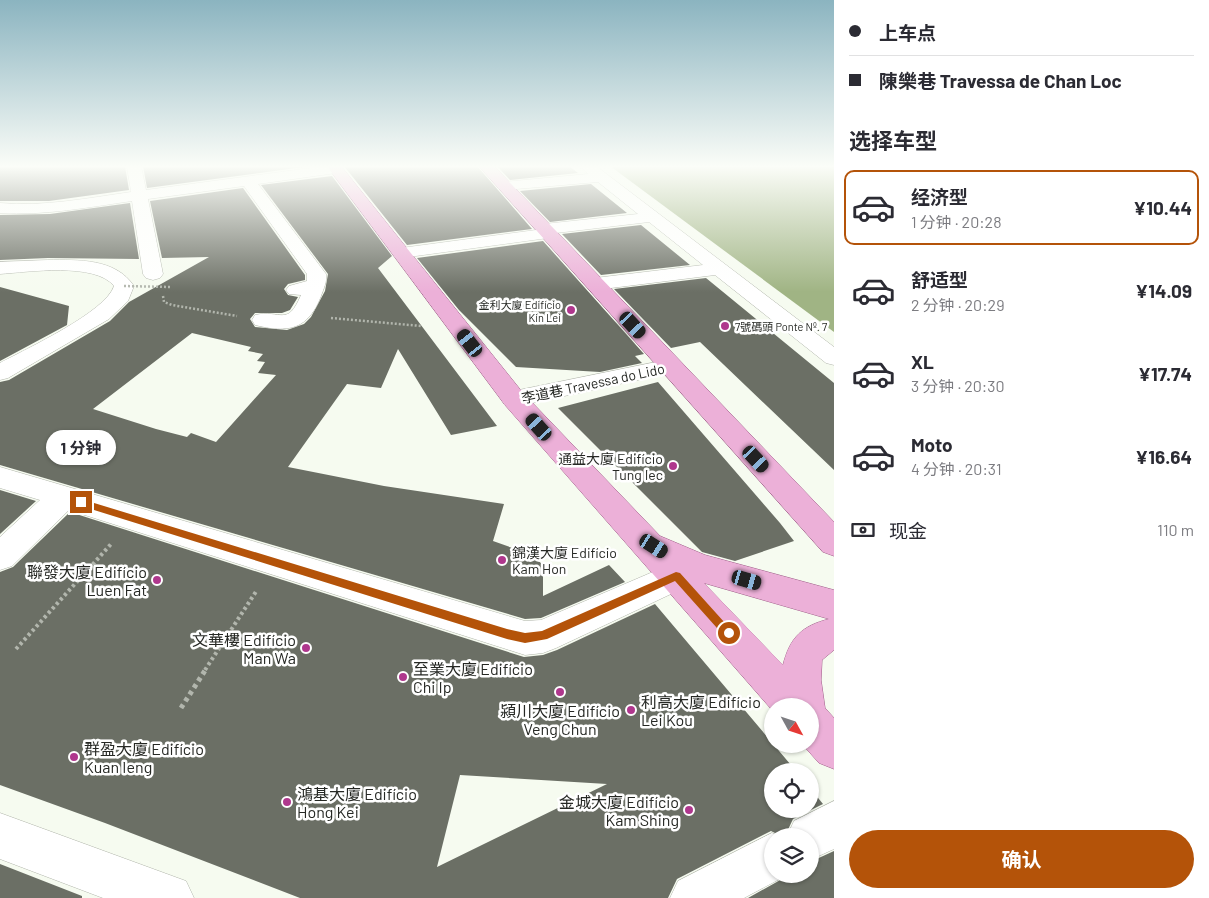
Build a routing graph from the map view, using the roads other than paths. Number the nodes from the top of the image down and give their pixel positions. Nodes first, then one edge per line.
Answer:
1 (49, 208) edge
2 (141, 208) edge
3 (268, 208) edge
4 (366, 208) edge
5 (524, 208) edge
6 (641, 208) edge
7 (8, 209) edge
8 (653, 217) junction
9 (0, 220) edge
10 (546, 231) junction
11 (401, 253) junction
12 (0, 268) edge
13 (719, 269) junction
14 (153, 274) road end
15 (595, 284) junction
16 (263, 320) road end
17 (834, 358) edge
18 (671, 366) junction
19 (0, 373) edge
20 (514, 399) junction
21 (0, 477) edge
22 (63, 497) junction
23 (641, 537) junction
24 (834, 543) edge
25 (0, 557) edge
26 (676, 576) junction
27 (834, 605) edge
28 (834, 634) edge
29 (788, 698) edge
30 (820, 728) edge
31 (834, 824) edge
32 (819, 832) edge
33 (0, 836) edge
34 (764, 861) edge
35 (169, 898) edge
36 (695, 898) edge

1 - 7 street
2 - 14 street
3 - 16 street
4 - 11 main road
5 - 10 main road
6 - 8 street
7 - 9 street
8 - 10 street
8 - 13 street
10 - 11 street
10 - 15 main road
11 - 20 main road
12 - 19 street
13 - 15 street
13 - 17 street
15 - 18 main road
18 - 20 street, 李道巷 Travessa do Lido
18 - 24 main road
20 - 23 main road
21 - 22 street
22 - 25 street
22 - 26 street
23 - 26 main road
23 - 27 main road
26 - 29 main road
28 - 30 main road
31 - 32 street
33 - 35 street
34 - 36 street

